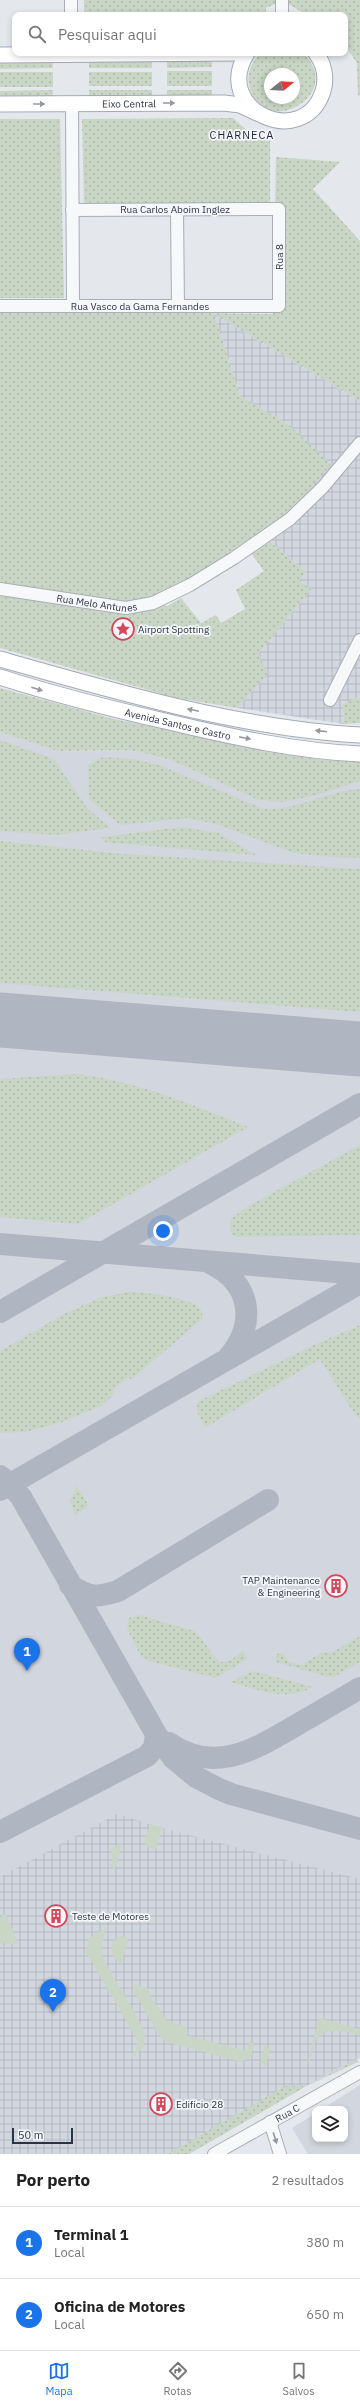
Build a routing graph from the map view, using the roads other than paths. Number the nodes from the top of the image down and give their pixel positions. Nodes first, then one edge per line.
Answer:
1 (71, 0) edge
2 (282, 0) edge
3 (71, 12) edge
4 (282, 12) edge
5 (0, 55) edge
6 (12, 55) edge
7 (246, 56) edge
8 (317, 56) edge
9 (0, 104) edge
10 (72, 104) junction
11 (257, 113) junction
12 (279, 209) joint
13 (72, 210) junction
14 (177, 210) junction
15 (0, 306) edge
16 (73, 306) junction
17 (178, 306) junction
18 (279, 306) joint
19 (360, 443) edge
20 (0, 589) edge
21 (360, 640) edge
22 (0, 659) edge
23 (0, 677) edge
24 (330, 700) dead end
25 (360, 735) edge
26 (360, 754) edge
27 (360, 2072) edge
28 (270, 2122) junction
29 (214, 2154) edge
30 (280, 2154) edge

1 - 3 street
2 - 4 street
5 - 6 main road
7 - 11 main road
8 - 11 main road, Eixo Central
9 -> 10 main road, Eixo Central
10 -> 11 main road, Eixo Central
10 - 13 street
12 - 14 street, Rua Carlos Aboim Inglez
12 - 18 street, Rua 8
13 - 14 street, Rua Carlos Aboim Inglez
13 - 16 street
14 - 17 street
15 - 16 street, Rua Vasco da Gama Fernandes
16 - 17 street, Rua Vasco da Gama Fernandes
17 - 18 street, Rua Vasco da Gama Fernandes
19 - 20 street, Rua Melo Antunes
21 - 24 street
25 -> 22 main road, Avenida Santos e Castro
23 -> 26 main road, Avenida Santos e Castro
27 - 28 street, Rua C
28 - 29 street, Rua C
28 -> 30 street

